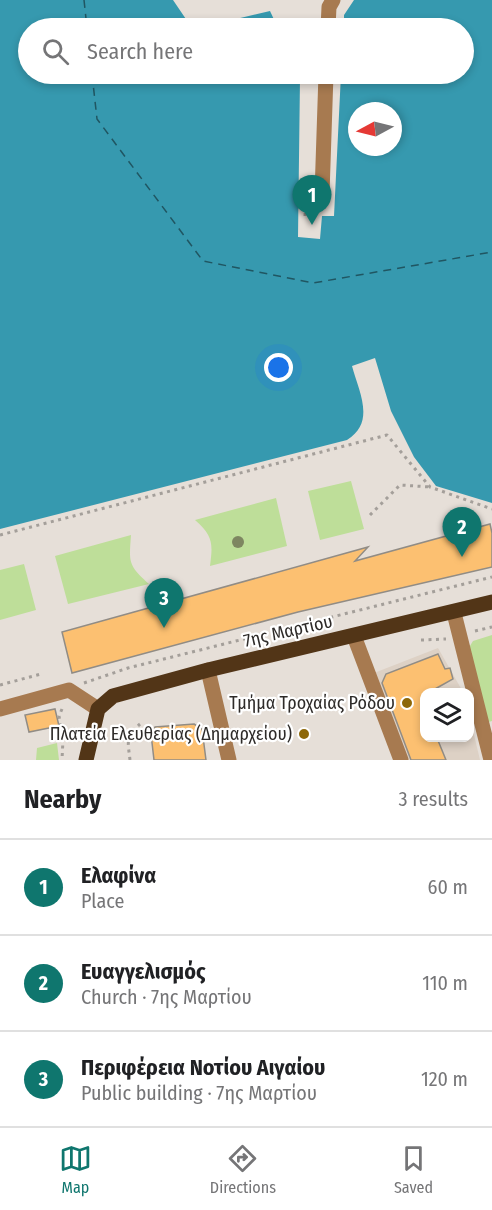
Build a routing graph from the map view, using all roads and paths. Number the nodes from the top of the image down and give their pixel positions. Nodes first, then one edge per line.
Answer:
1 (333, 0) edge
2 (328, 18) edge
3 (326, 84) edge
4 (322, 194) dead end
5 (430, 487) junction
6 (492, 509) edge
7 (370, 515) dead end
8 (0, 535) edge
9 (492, 577) edge
10 (492, 602) edge
11 (453, 613) junction
12 (354, 636) junction
13 (208, 670) junction
14 (41, 674) dead end
15 (0, 685) edge
16 (69, 690) junction
17 (0, 709) edge
18 (98, 709) junction
19 (140, 724) dead end
20 (62, 760) edge
21 (86, 760) edge
22 (130, 760) edge
23 (230, 760) edge
24 (401, 760) edge
25 (491, 760) edge

1 - 2 street
3 - 4 street
5 - 6 path
5 - 7 path
5 - 8 path
9 - 16 path
10 - 11 main road, 7ης Μαρτίου
11 - 12 main road, 7ης Μαρτίου
11 - 25 street
12 - 13 main road, 7ης Μαρτίου
12 - 24 street
13 - 18 main road, 7ης Μαρτίου
13 - 23 street
14 - 15 path
16 - 17 street
16 - 18 street
16 - 20 path
18 - 21 main road
19 - 22 path

